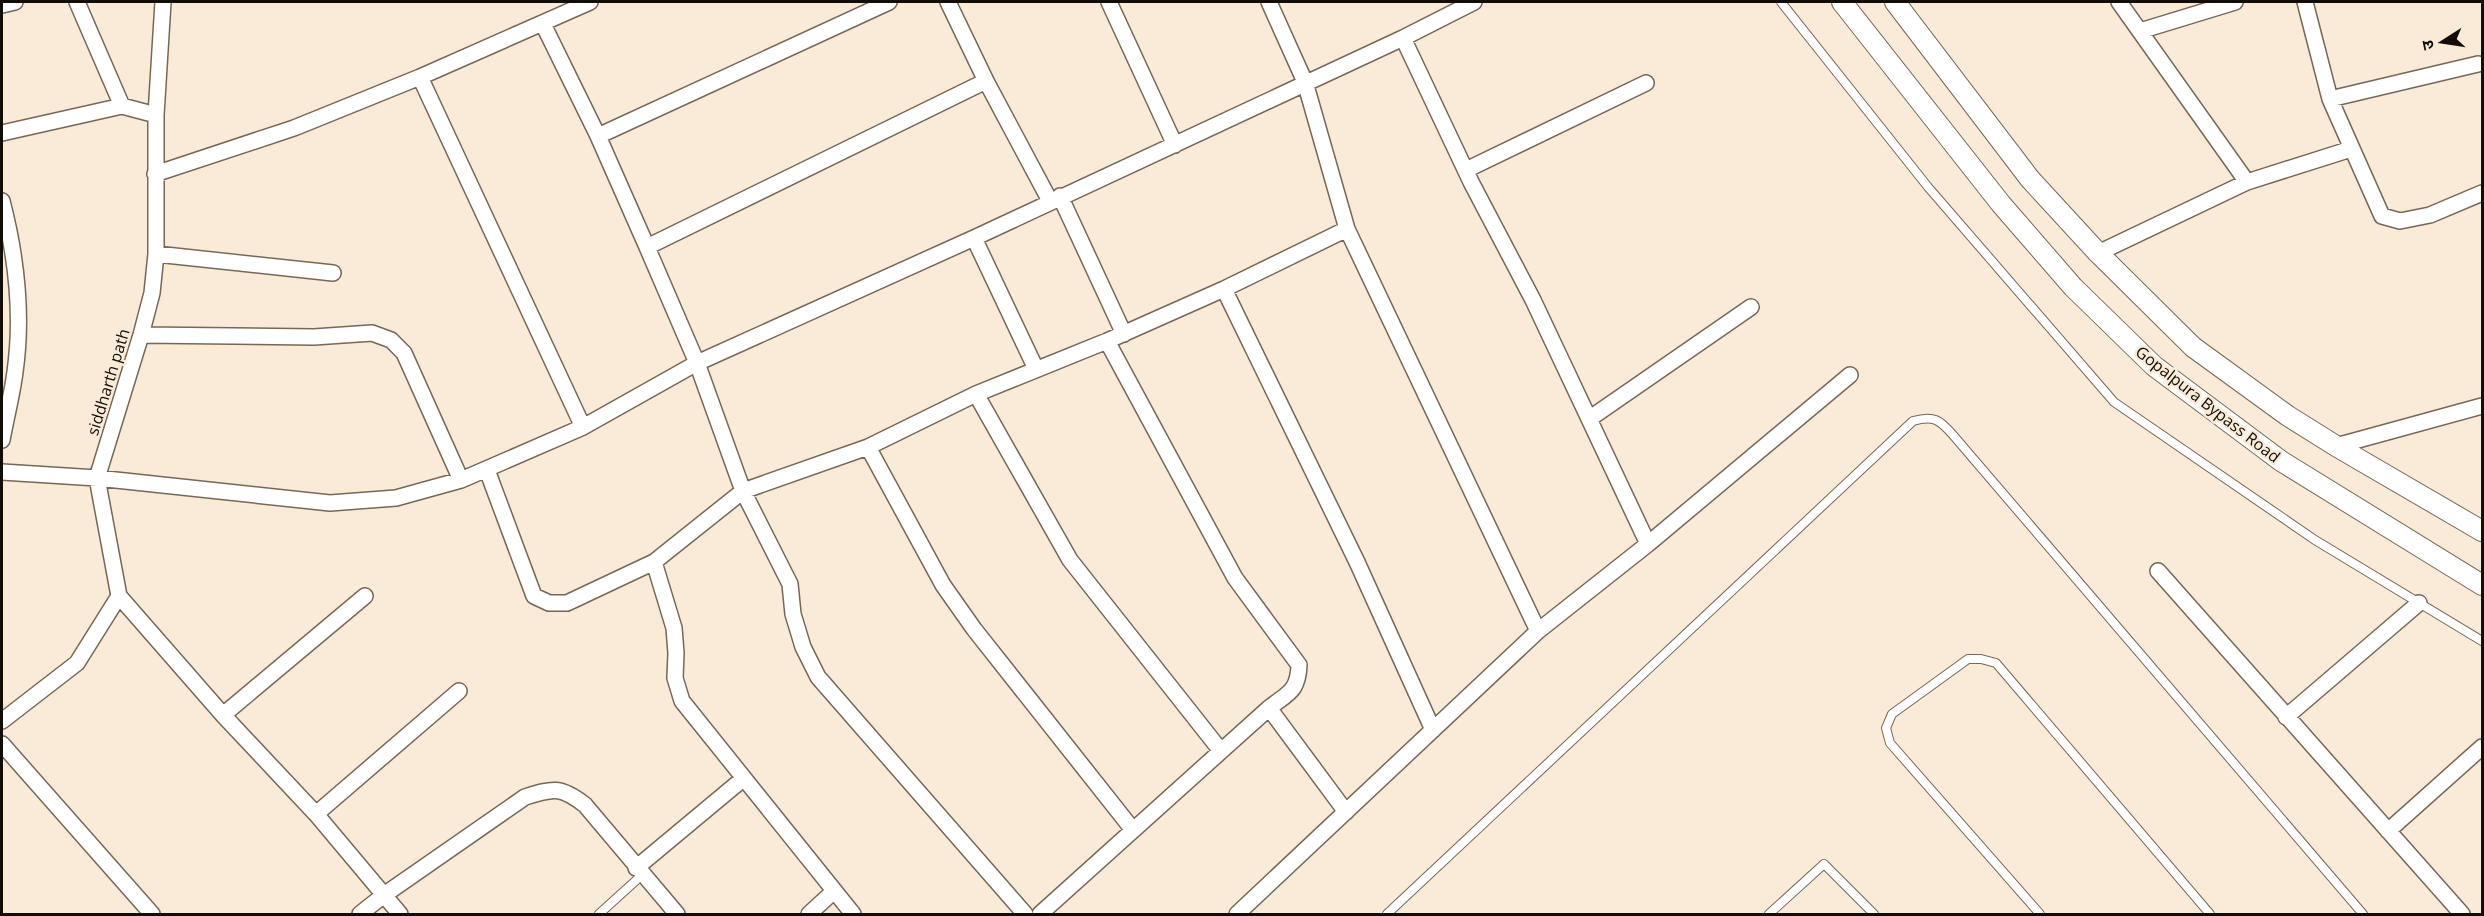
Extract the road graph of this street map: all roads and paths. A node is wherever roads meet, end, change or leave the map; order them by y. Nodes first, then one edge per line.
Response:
1 (15, 2) edge
2 (77, 2) edge
3 (163, 2) edge
4 (590, 2) edge
5 (889, 2) edge
6 (948, 2) edge
7 (1108, 2) edge
8 (1269, 2) edge
9 (1474, 2) edge
10 (1781, 2) edge
11 (1842, 2) edge
12 (1895, 2) edge
13 (2119, 2) edge
14 (2235, 2) edge
15 (2305, 2) edge
16 (2, 4) edge
17 (543, 24) junction
18 (2140, 31) junction
19 (1403, 38) junction
20 (2478, 64) dead end
21 (420, 77) junction
22 (986, 81) junction
23 (1305, 82) junction
24 (1646, 83) dead end
25 (2330, 99) junction
26 (122, 106) junction
27 (156, 114) junction
28 (2, 133) edge
29 (598, 136) junction
30 (1175, 144) junction
31 (2351, 149) junction
32 (1466, 170) junction
33 (155, 174) junction
34 (2247, 182) junction
35 (2482, 193) edge
36 (1055, 199) junction
37 (2, 201) edge
38 (1347, 229) junction
39 (974, 238) junction
40 (647, 247) junction
41 (2098, 253) junction
42 (156, 254) junction
43 (333, 273) dead end
44 (1224, 289) junction
45 (1750, 307) dead end
46 (1124, 334) junction
47 (141, 335) junction
48 (1107, 341) junction
49 (697, 363) junction
50 (1036, 369) junction
51 (1850, 375) dead end
52 (976, 394) junction
53 (2482, 406) edge
54 (1589, 419) junction
55 (583, 427) junction
56 (2, 440) edge
57 (2336, 446) junction
58 (868, 447) junction
59 (487, 470) junction
60 (2, 472) edge
61 (97, 478) junction
62 (461, 480) junction
63 (743, 490) junction
64 (2482, 531) edge
65 (1648, 544) junction
66 (654, 562) junction
67 (2158, 571) dead end
68 (2482, 585) edge
69 (119, 596) junction
70 (365, 596) dead end
71 (2419, 603) junction
72 (1538, 631) junction
73 (2482, 641) edge
74 (459, 690) dead end
75 (1269, 708) junction
76 (223, 715) junction
77 (2286, 717) junction
78 (2, 721) edge
79 (1433, 730) junction
80 (2, 744) edge
81 (2482, 747) edge
82 (1221, 751) junction
83 (744, 778) junction
84 (1346, 812) junction
85 (316, 814) junction
86 (1134, 830) junction
87 (2388, 831) junction
88 (639, 872) junction
89 (834, 891) junction
90 (384, 896) junction
91 (152, 915) edge
92 (360, 915) edge
93 (400, 915) edge
94 (599, 915) edge
95 (676, 915) edge
96 (809, 915) edge
97 (853, 915) edge
98 (1026, 915) edge
99 (1040, 915) edge
100 (1237, 915) edge
101 (1387, 915) edge
102 (1769, 915) edge
103 (1874, 915) edge
104 (2040, 915) edge
105 (2210, 915) edge
106 (2363, 915) edge
107 (2462, 915) edge

1 - 16 street
2 - 26 street
3 - 27 street, siddharth path
4 - 17 street
5 - 29 street
6 - 22 street
7 - 30 street
8 - 23 street
9 - 19 street
10 - 71 lane
11 - 68 street, Gopalpura Bypass Road
12 - 41 street
13 - 18 street
14 - 18 street
15 - 25 street
17 - 21 street
17 - 29 street
18 - 34 street
19 - 23 street
19 - 32 street
20 - 25 street
21 - 33 street
21 - 55 street
22 - 36 street
22 - 40 street
23 - 30 street
23 - 38 street
24 - 32 street
25 - 31 street
26 - 27 street
26 - 28 street
27 - 33 street, siddharth path
29 - 40 street
30 - 36 street
31 - 34 street
31 - 35 street
32 - 54 street
33 - 42 street, siddharth path
34 - 41 street
36 - 39 street
36 - 46 street
37 - 56 street
38 - 44 street
38 - 72 street
39 - 49 street
39 - 50 street
40 - 49 street
41 - 57 street
42 - 43 street
42 - 47 street, siddharth path
44 - 46 street
44 - 79 street
45 - 54 street
46 - 48 street
47 - 61 street, siddharth path
47 - 62 street
48 - 50 street
48 - 75 street
49 - 55 street
49 - 63 street
50 - 52 street
51 - 65 street
52 - 58 street
52 - 82 street
53 - 57 street
54 - 65 street
55 - 59 street
57 - 64 street
58 - 63 street
58 - 86 street
59 - 62 street
59 - 66 street
60 - 61 street
61 - 62 street
61 - 69 street, siddharth path
63 - 66 street
63 - 98 street
65 - 72 street
66 - 83 street
67 - 77 street
69 - 76 street
69 - 78 street
70 - 76 street
71 - 73 lane
71 - 77 street
72 - 79 street
74 - 85 street
75 - 82 street
75 - 84 street
76 - 85 street
77 - 87 street
79 - 84 street
80 - 91 street
81 - 87 street
82 - 86 street
83 - 88 street
83 - 89 street
84 - 100 street
85 - 90 street
86 - 99 street
87 - 107 street
88 - 90 street
88 - 94 lane
88 - 95 street
89 - 96 street
89 - 97 street
90 - 92 street
90 - 93 street
101 - 106 lane
102 - 103 lane
104 - 105 lane

